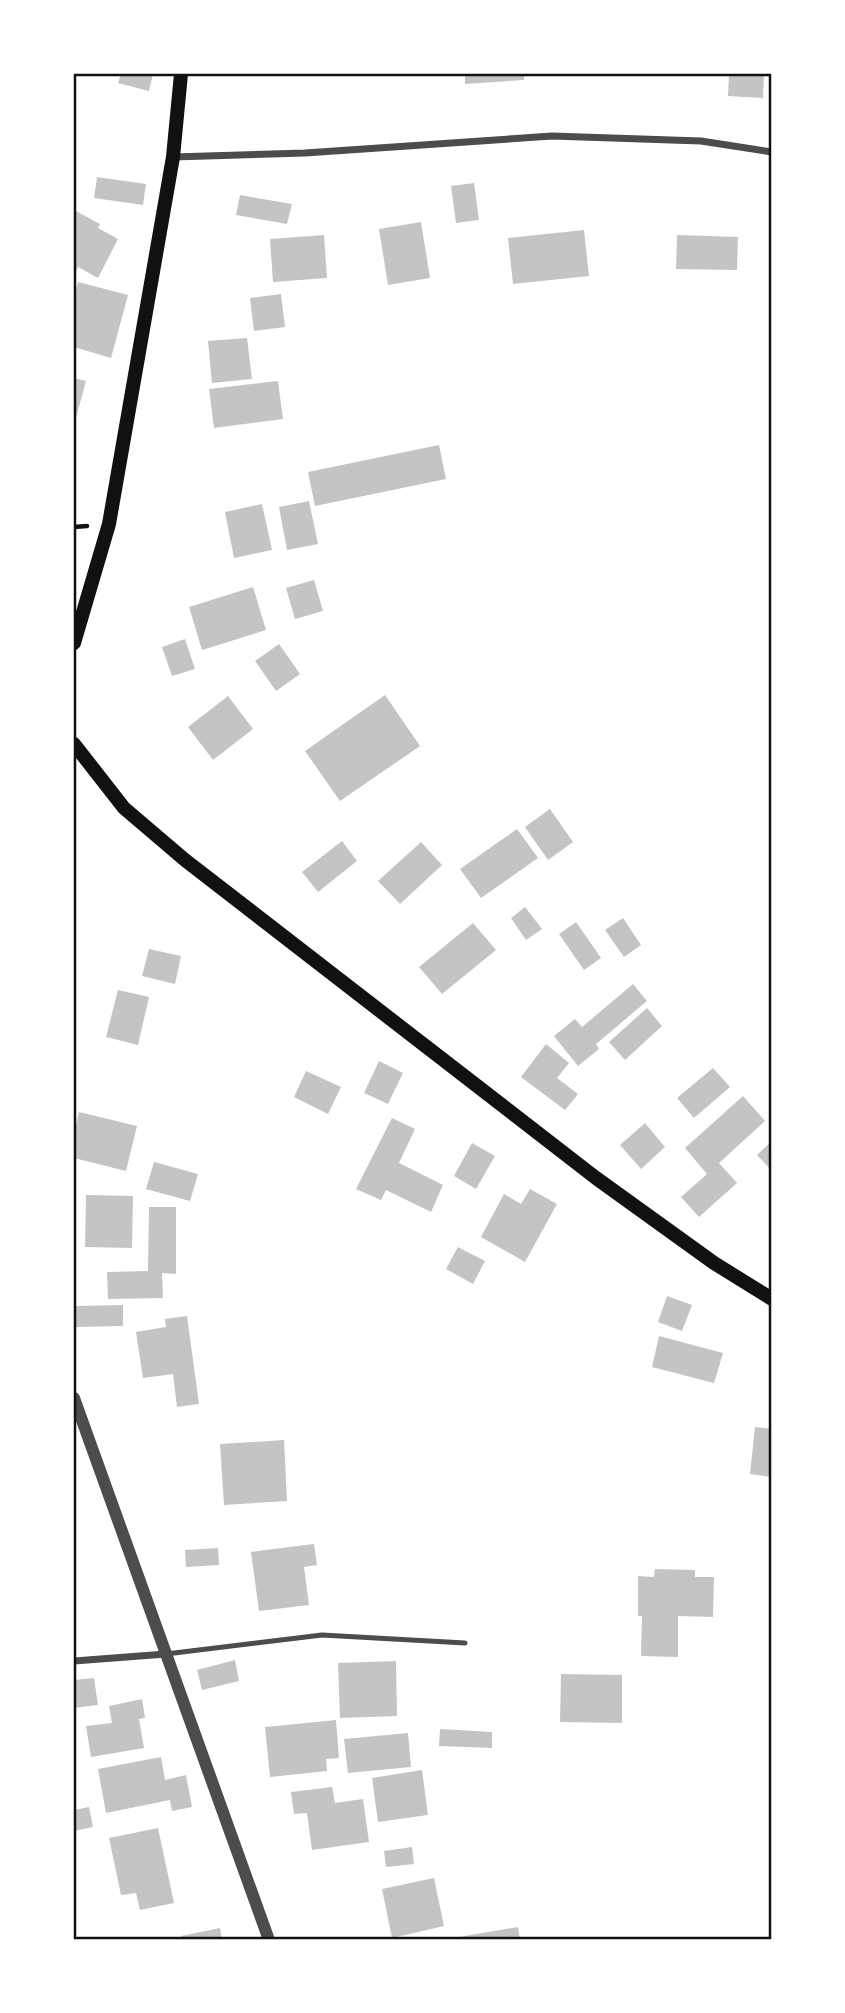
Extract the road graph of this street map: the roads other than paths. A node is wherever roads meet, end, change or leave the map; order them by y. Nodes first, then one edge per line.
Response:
1 (181, 74) edge
2 (772, 152) edge
3 (173, 157) junction
4 (74, 643) edge
5 (74, 744) edge
6 (772, 1299) edge
7 (74, 1398) edge
8 (465, 1643) dead end
9 (166, 1654) junction
10 (74, 1661) edge
11 (269, 1940) edge

1 - 3 main road
2 - 3 street
3 - 4 main road
5 - 6 main road
7 - 9 street
8 - 9 lane
9 - 10 street
9 - 11 street

